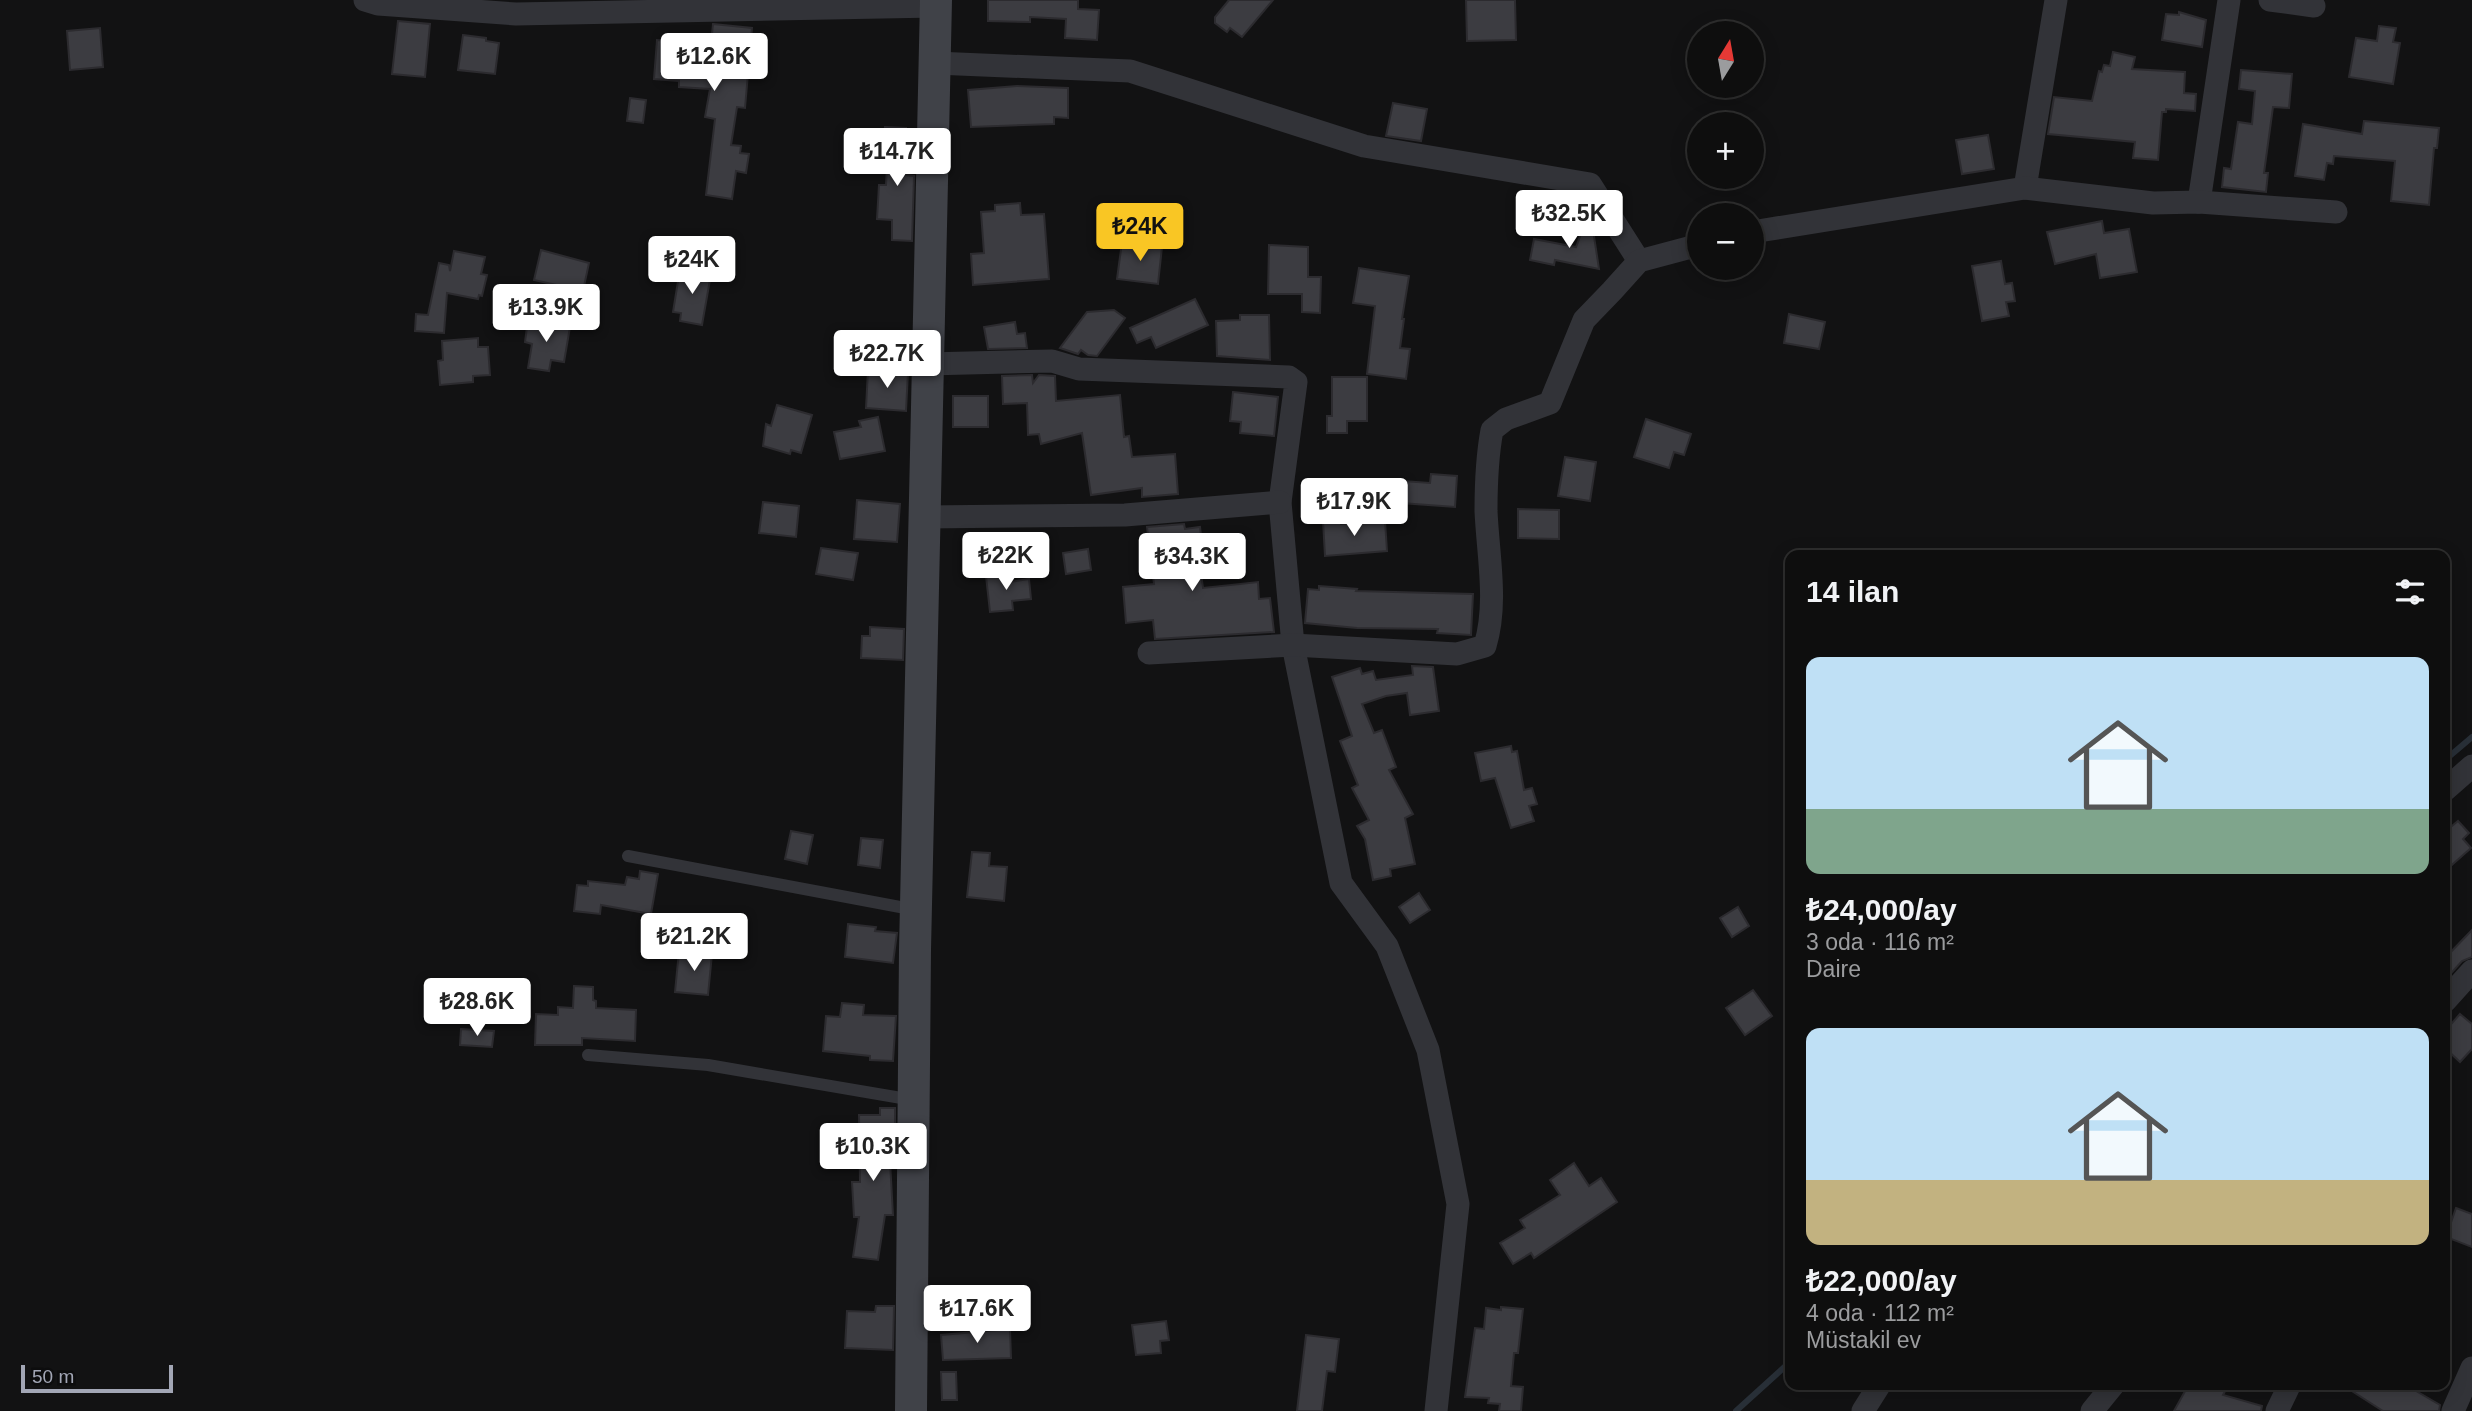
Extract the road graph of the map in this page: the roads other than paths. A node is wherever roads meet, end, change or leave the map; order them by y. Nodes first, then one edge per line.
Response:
1 (365, 0) edge
2 (2056, 0) edge
3 (2229, 0) edge
4 (2270, 0) edge
5 (936, 3) edge
6 (2314, 6) dead end
7 (935, 63) junction
8 (2025, 188) junction
9 (2199, 201) junction
10 (2336, 212) dead end
11 (1764, 230) edge
12 (1687, 248) edge
13 (1640, 261) junction
14 (927, 364) junction
15 (1280, 502) junction
16 (925, 517) junction
17 (1293, 645) junction
18 (1149, 653) dead end
19 (2472, 766) edge
20 (2450, 786) edge
21 (628, 856) dead end
22 (916, 910) junction
23 (2472, 971) edge
24 (2450, 995) edge
25 (588, 1055) dead end
26 (913, 1100) junction
27 (2472, 1368) edge
28 (1876, 1390) edge
29 (2109, 1390) edge
30 (2287, 1390) edge
31 (911, 1411) edge
32 (1436, 1411) edge
33 (1863, 1411) edge
34 (2092, 1411) edge
35 (2277, 1411) edge
36 (2453, 1411) edge

1 - 5 street
2 - 8 street
3 - 9 street
4 - 6 street
5 - 7 street
7 - 13 street
7 - 14 street
8 - 9 street
8 - 11 street
9 - 10 street
12 - 13 street
13 - 17 street
14 - 15 street
14 - 16 street
15 - 16 street
15 - 17 street
16 - 22 street
17 - 18 street
17 - 32 street
19 - 20 street
21 - 22 lane
22 - 26 street
23 - 24 street
25 - 26 lane
26 - 31 street
27 - 36 street
28 - 33 street
29 - 34 street
30 - 35 street

